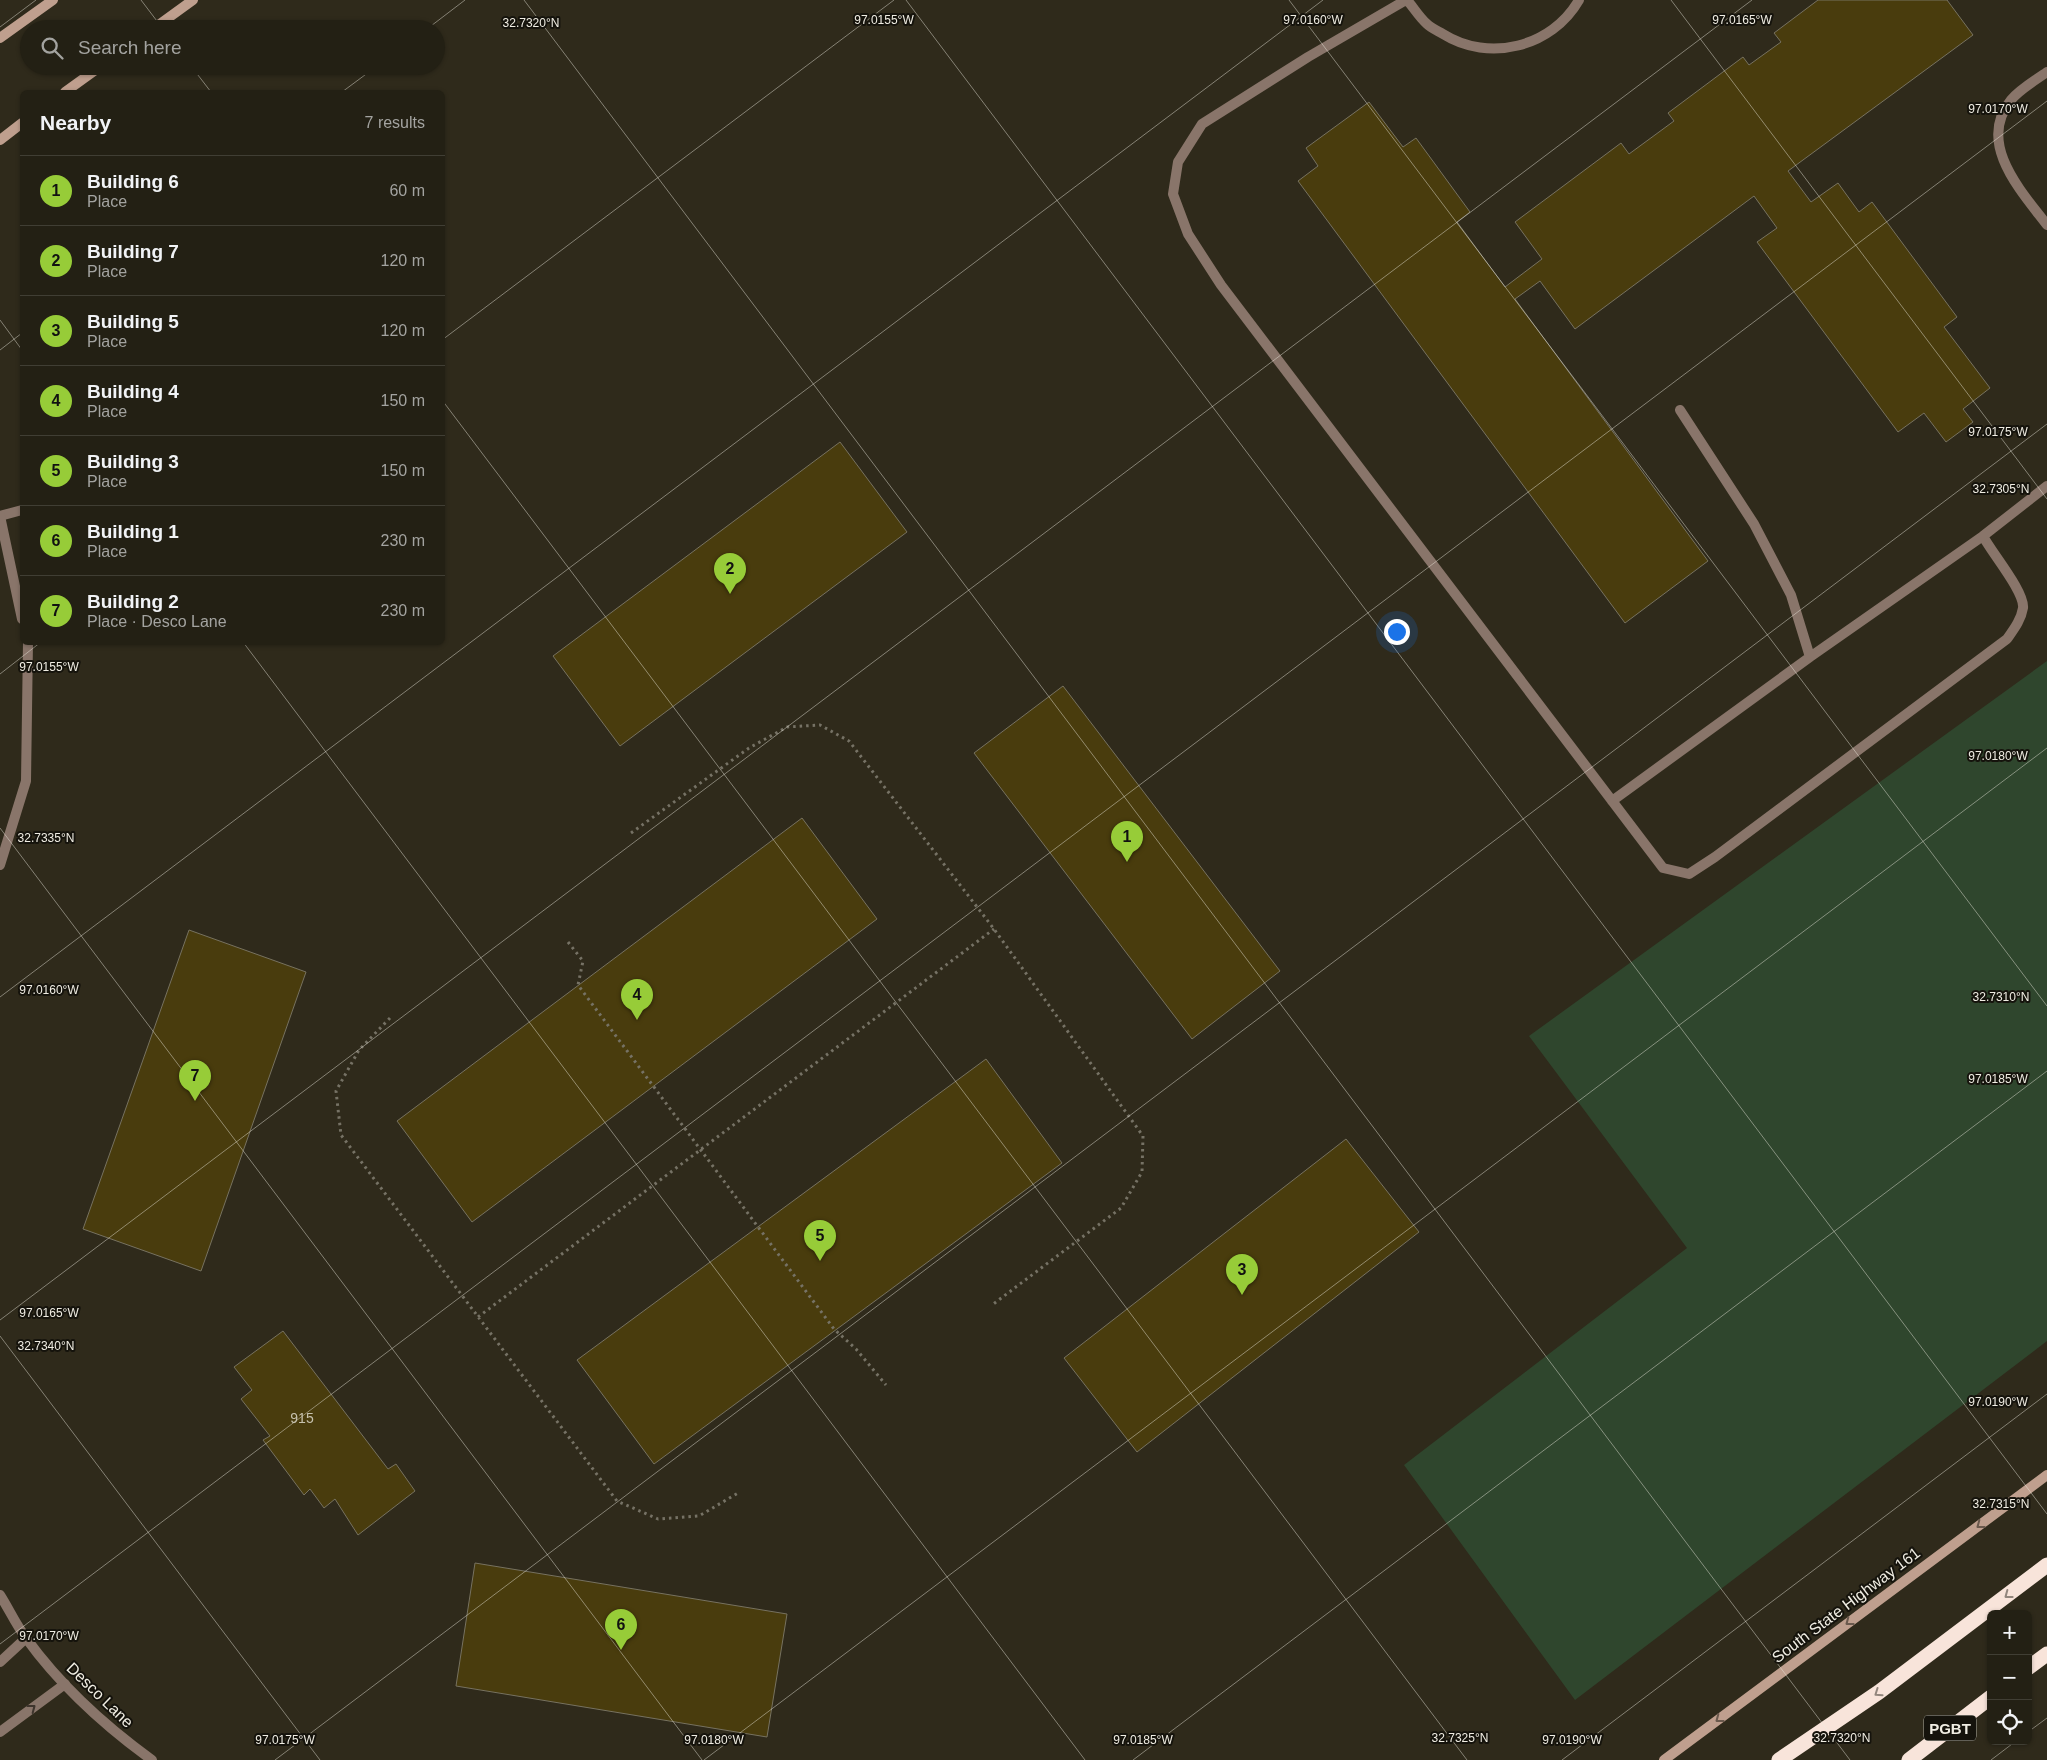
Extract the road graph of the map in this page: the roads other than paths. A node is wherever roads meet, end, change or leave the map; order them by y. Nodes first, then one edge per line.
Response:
1 (53, 0) edge
2 (193, 0) edge
3 (1407, 0) edge
4 (1579, 0) edge
5 (25, 20) edge
6 (165, 20) edge
7 (20, 24) edge
8 (0, 38) edge
9 (2047, 72) edge
10 (89, 75) edge
11 (68, 90) edge
12 (20, 125) edge
13 (0, 140) edge
14 (2047, 224) edge
15 (1680, 410) dead end
16 (2047, 486) edge
17 (20, 511) edge
18 (0, 516) edge
19 (1983, 536) junction
20 (20, 610) edge
21 (28, 645) edge
22 (1810, 657) junction
23 (1612, 801) junction
24 (0, 865) edge
25 (2047, 1475) edge
26 (2047, 1565) edge
27 (0, 1595) edge
28 (26, 1638) junction
29 (2047, 1654) edge
30 (0, 1662) edge
31 (2032, 1665) edge
32 (64, 1684) junction
33 (1987, 1700) edge
34 (0, 1732) edge
35 (152, 1760) edge
36 (1664, 1760) edge
37 (1779, 1760) edge
38 (1909, 1760) edge

1 - 5 main road
2 - 6 main road
3 - 4 street
3 - 23 street
7 - 8 main road
9 - 14 street
10 - 11 main road
12 - 13 main road
15 - 22 street
16 - 19 street
17 - 18 street
18 - 20 street
19 - 22 street
19 - 23 street
21 - 24 street
22 - 23 street
25 -> 36 main road, South State Highway 161
26 -> 37 highway
27 - 28 street, Desco Lane
28 - 30 street
28 - 32 street, Desco Lane
29 - 31 highway
34 -> 32 street
32 - 35 street, Desco Lane
33 - 38 highway, PGBT

